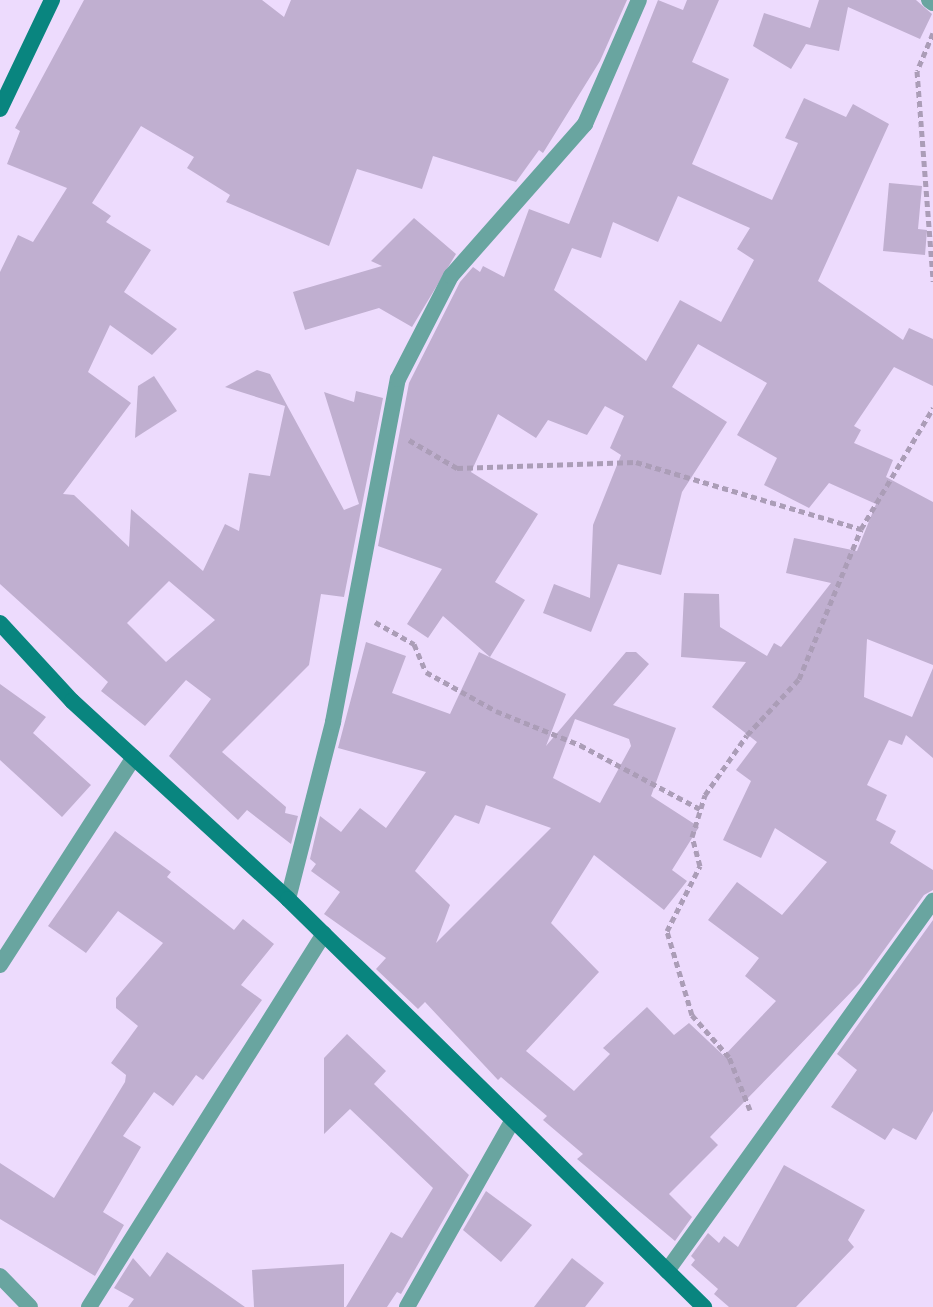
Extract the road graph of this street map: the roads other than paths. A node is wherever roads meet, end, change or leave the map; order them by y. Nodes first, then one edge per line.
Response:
1 (52, 0) edge
2 (639, 0) edge
3 (0, 109) edge
4 (0, 623) edge
5 (134, 757) junction
6 (288, 899) junction
7 (933, 901) edge
8 (324, 934) junction
9 (0, 965) edge
10 (513, 1120) junction
11 (667, 1271) junction
12 (0, 1276) edge
13 (30, 1307) edge
14 (89, 1307) edge
15 (407, 1307) edge
16 (704, 1307) edge

1 - 3 main road
2 - 6 street
4 - 5 main road
5 - 6 main road
5 - 9 street
6 - 8 main road
7 - 11 street
8 - 10 main road
8 - 14 street
10 - 11 main road
10 - 15 street
11 - 16 main road
12 - 13 street

